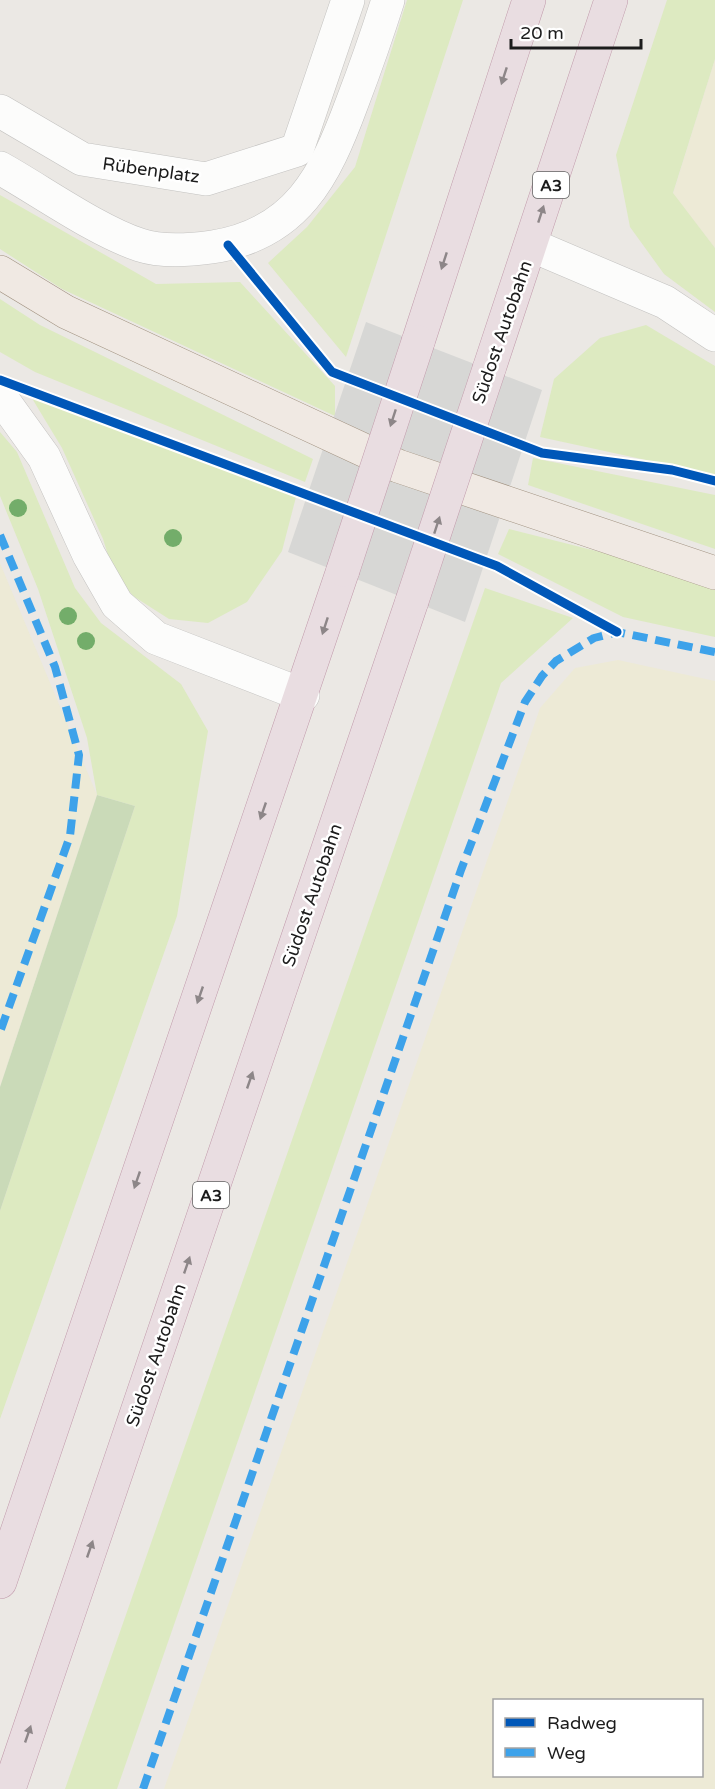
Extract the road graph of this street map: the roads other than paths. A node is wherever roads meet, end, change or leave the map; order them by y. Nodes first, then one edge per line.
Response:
1 (348, 0) edge
2 (388, 0) edge
3 (529, 0) edge
4 (611, 0) edge
5 (0, 111) edge
6 (0, 168) edge
7 (531, 245) junction
8 (0, 272) edge
9 (715, 335) edge
10 (0, 396) edge
11 (715, 573) edge
12 (303, 696) junction
13 (0, 1582) edge
14 (9, 1789) edge

1 - 5 lane, Rübenplatz
2 - 6 lane
3 -> 12 highway, bridge
7 -> 4 highway, Südost Autobahn / A3
7 - 9 lane
14 -> 7 highway, Südost Autobahn / A3, bridge
8 - 11 main road
10 - 12 lane
12 -> 13 highway

